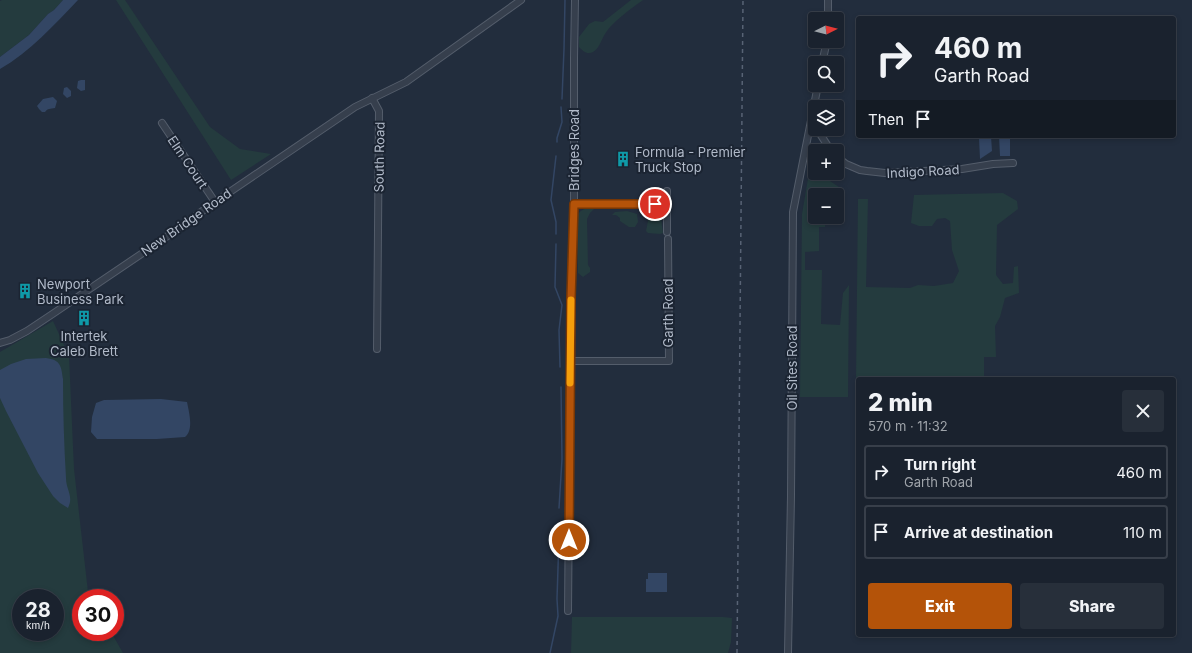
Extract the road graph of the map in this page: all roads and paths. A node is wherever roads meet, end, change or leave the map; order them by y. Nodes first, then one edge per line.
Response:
1 (521, 0) edge
2 (575, 0) edge
3 (828, 0) edge
4 (828, 12) edge
5 (372, 98) junction
6 (162, 123) dead end
7 (808, 134) edge
8 (844, 162) edge
9 (1012, 163) dead end
10 (667, 191) dead end
11 (215, 202) junction
12 (667, 203) junction
13 (574, 204) junction
14 (667, 232) dead end
15 (668, 239) dead end
16 (0, 343) edge
17 (377, 349) dead end
18 (570, 361) junction
19 (568, 611) dead end
20 (788, 653) edge

1 - 5 street
2 - 13 street, Bridges Road
3 - 4 street
5 - 11 street, New Bridge Road
5 - 17 street, South Road
6 - 11 street, Elm Court
7 - 20 street, Oil Sites Road
8 - 9 street, Indigo Road
10 - 12 street
11 - 16 street, New Bridge Road
12 - 13 street
12 - 14 street
13 - 18 street, Bridges Road
15 - 18 street, Garth Road
18 - 19 street, Bridges Road

